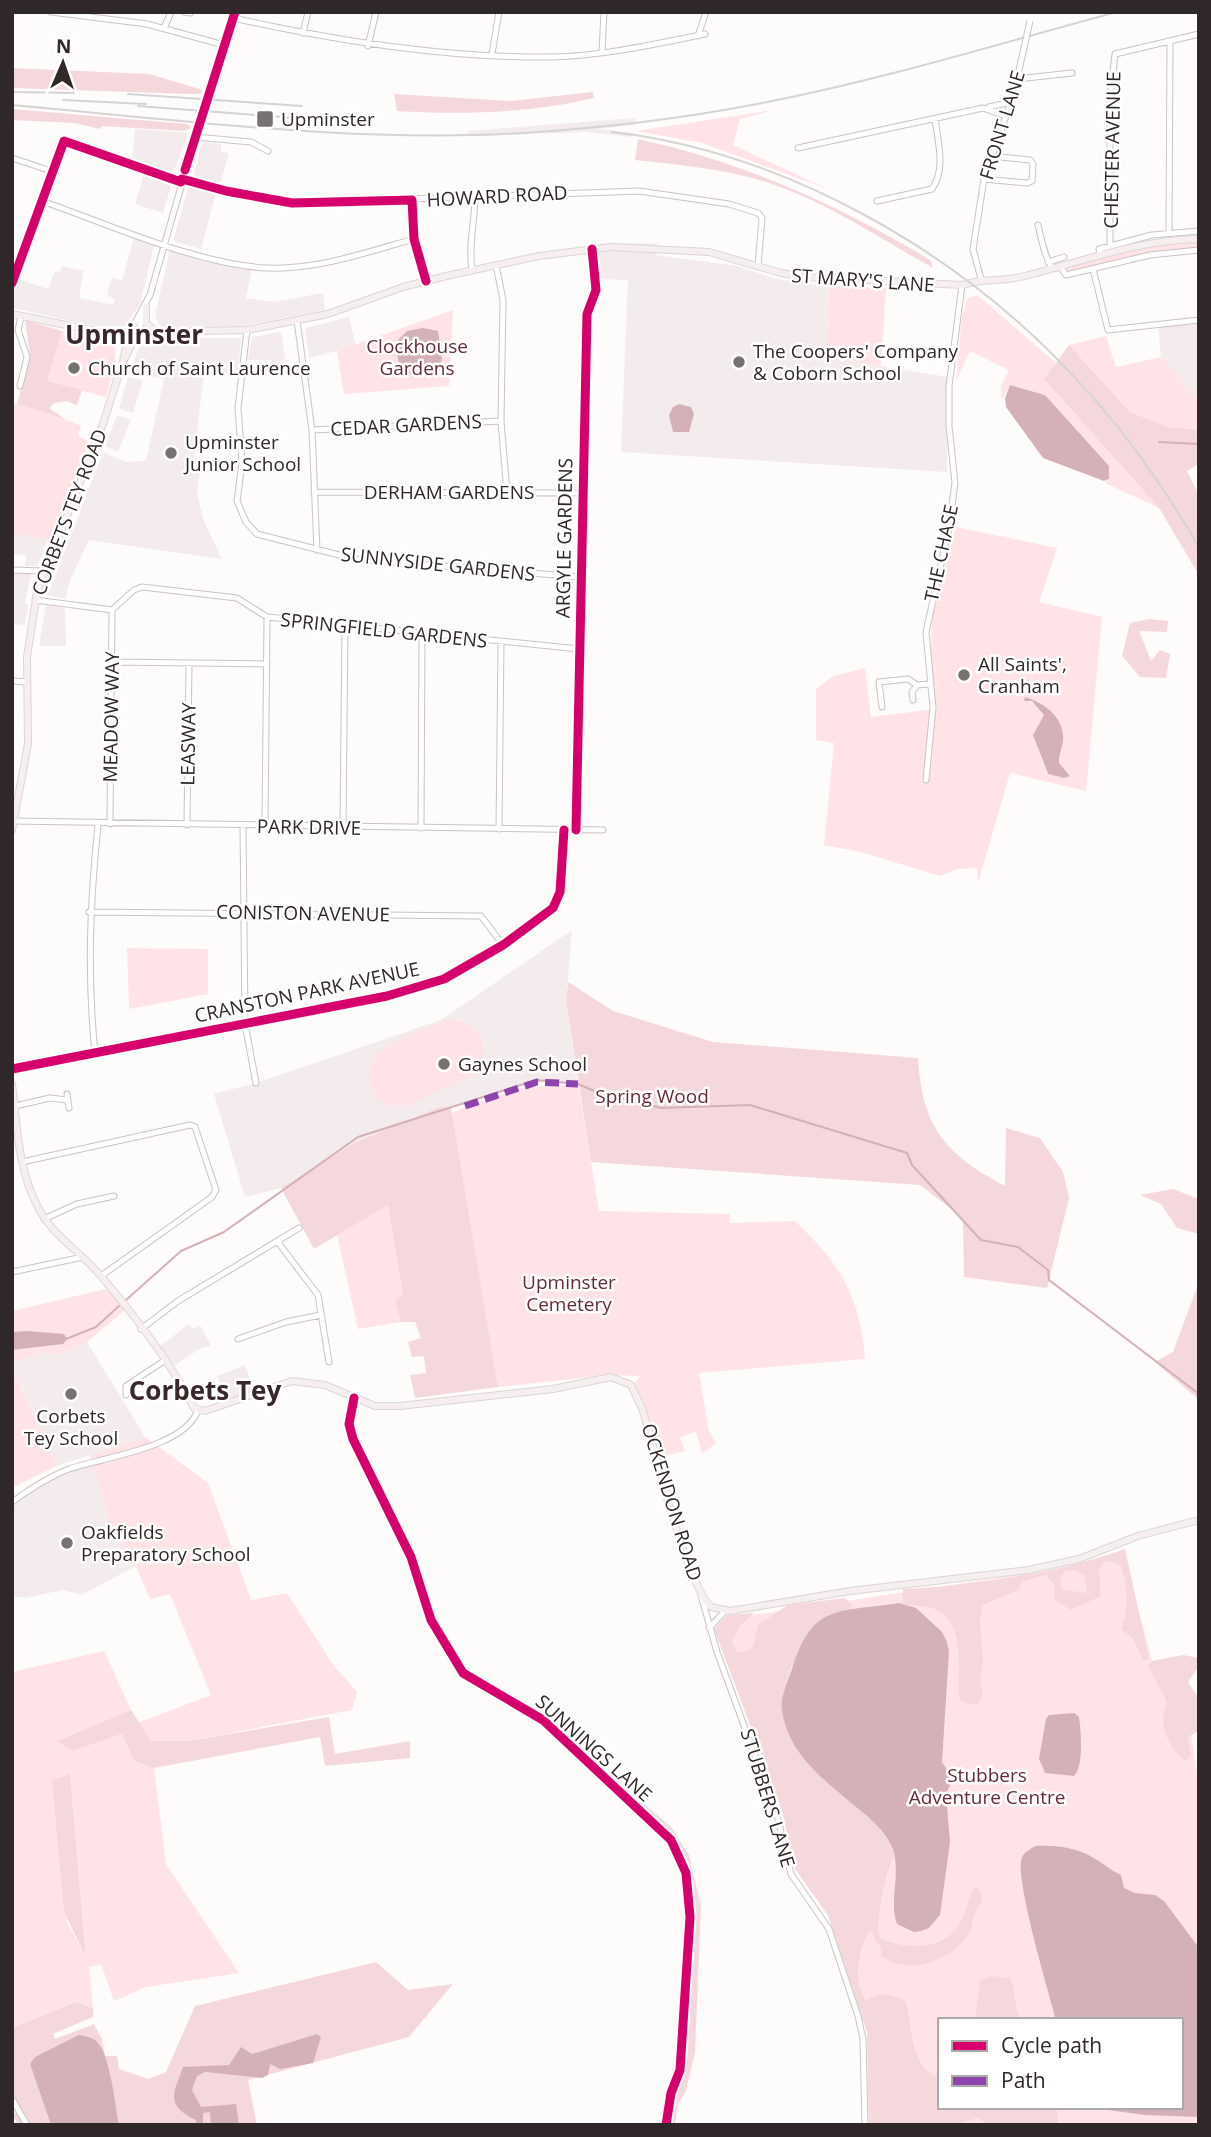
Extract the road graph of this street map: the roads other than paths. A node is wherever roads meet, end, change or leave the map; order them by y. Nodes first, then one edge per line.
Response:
1 (51, 12) edge
2 (171, 12) edge
3 (308, 12) edge
4 (376, 12) edge
5 (499, 12) edge
6 (604, 12) edge
7 (706, 12) edge
8 (1031, 12) edge
9 (95, 15) edge
10 (234, 15) edge
11 (164, 28) junction
12 (303, 33) junction
13 (1199, 34) edge
14 (1170, 41) junction
15 (224, 45) junction
16 (368, 46) junction
17 (602, 51) junction
18 (492, 54) junction
19 (1072, 73) dead end
20 (1017, 79) junction
21 (1011, 102) junction
22 (983, 108) junction
23 (1006, 116) junction
24 (935, 120) junction
25 (195, 137) junction
26 (798, 148) dead end
27 (268, 151) dead end
28 (990, 156) junction
29 (12, 158) edge
30 (45, 169) dead end
31 (984, 179) junction
32 (181, 180) junction
33 (475, 197) junction
34 (411, 200) junction
35 (43, 201) junction
36 (877, 201) dead end
37 (1038, 225) dead end
38 (1199, 231) edge
39 (1170, 233) junction
40 (414, 239) junction
41 (1199, 239) edge
42 (163, 243) junction
43 (1110, 246) junction
44 (592, 248) junction
45 (1199, 250) edge
46 (1100, 254) junction
47 (1064, 257) dead end
48 (496, 265) junction
49 (1050, 265) junction
50 (758, 266) junction
51 (1060, 266) junction
52 (1093, 269) junction
53 (472, 270) junction
54 (981, 279) junction
55 (426, 281) junction
56 (12, 283) edge
57 (962, 285) junction
58 (145, 308) junction
59 (12, 314) edge
60 (20, 317) junction
61 (1199, 320) edge
62 (297, 321) junction
63 (247, 330) junction
64 (105, 333) junction
65 (158, 333) junction
66 (133, 335) junction
67 (116, 338) junction
68 (123, 363) junction
69 (20, 386) dead end
70 (501, 421) junction
71 (312, 430) junction
72 (314, 492) junction
73 (508, 493) junction
74 (583, 493) junction
75 (317, 550) junction
76 (12, 570) edge
77 (45, 571) junction
78 (580, 577) junction
79 (35, 600) junction
80 (112, 610) junction
81 (267, 617) junction
82 (345, 627) junction
83 (422, 634) junction
84 (500, 642) junction
85 (579, 649) junction
86 (112, 662) junction
87 (189, 663) junction
88 (267, 664) junction
89 (12, 681) edge
90 (27, 682) junction
91 (929, 684) junction
92 (917, 685) junction
93 (913, 700) dead end
94 (882, 706) dead end
95 (926, 780) dead end
96 (13, 822) edge
97 (110, 824) junction
98 (98, 825) junction
99 (187, 825) junction
100 (243, 826) junction
101 (265, 826) junction
102 (343, 827) junction
103 (421, 828) junction
104 (499, 829) junction
105 (12, 830) edge
106 (564, 830) junction
107 (576, 830) junction
108 (603, 830) dead end
109 (89, 912) junction
110 (245, 912) junction
111 (503, 945) junction
112 (245, 1024) junction
113 (95, 1053) junction
114 (12, 1069) edge
115 (256, 1083) dead end
116 (12, 1084) edge
117 (15, 1106) junction
118 (69, 1108) dead end
119 (22, 1162) junction
120 (114, 1196) dead end
121 (44, 1219) junction
122 (299, 1228) dead end
123 (277, 1241) junction
124 (83, 1257) junction
125 (12, 1272) edge
126 (101, 1276) junction
127 (321, 1315) junction
128 (141, 1329) junction
129 (238, 1339) dead end
130 (164, 1361) junction
131 (329, 1362) dead end
132 (126, 1395) dead end
133 (354, 1398) junction
134 (198, 1410) junction
135 (12, 1502) edge
136 (1199, 1520) edge
137 (701, 1595) junction
138 (725, 1611) junction
139 (709, 1628) junction
140 (12, 2099) edge
141 (27, 2125) edge
142 (666, 2125) edge
143 (865, 2125) edge

1 - 9 street
2 - 11 street
3 - 12 street
4 - 16 street
5 - 18 street
6 - 17 street
7 - 17 street
8 - 20 street, FRONT LANE, bridge
9 - 11 street
10 - 12 street
10 - 15 street
11 - 15 street
12 - 16 street
13 - 14 street
14 - 39 street
14 - 43 street, CHESTER AVENUE
15 - 25 street, bridge
16 - 18 street
17 - 18 street
19 - 20 street
20 - 21 street, FRONT LANE
21 - 22 street
21 - 23 street, FRONT LANE
22 - 23 street
22 - 24 street
23 - 28 street, FRONT LANE
24 - 26 street
24 - 36 street
25 - 27 street
25 - 32 street
28 - 31 street, FRONT LANE
28 - 31 street
29 - 30 street
31 - 54 street, FRONT LANE
32 - 34 street, HOWARD ROAD
32 - 35 street, HOWARD ROAD
32 - 42 street
33 - 34 street, HOWARD ROAD
33 - 50 street, HOWARD ROAD
33 - 53 street
34 - 40 street
35 - 42 street
35 - 56 street
37 - 49 street
38 - 39 street
39 - 43 street
40 - 42 street
40 - 55 street
41 - 46 main road, ST MARY'S LANE
42 - 58 street
43 - 46 street
44 - 48 main road, ST MARY'S LANE
44 - 50 main road, ST MARY'S LANE
44 - 74 street, ARGYLE GARDENS
45 - 52 street
46 - 51 main road, ST MARY'S LANE
47 - 49 street
48 - 53 main road, ST MARY'S LANE
48 - 70 street
49 - 51 main road, ST MARY'S LANE
49 - 54 main road, ST MARY'S LANE
50 - 57 main road, ST MARY'S LANE
51 - 52 street
52 - 61 street
53 - 55 main road, ST MARY'S LANE
54 - 57 main road, ST MARY'S LANE
55 - 62 main road, ST MARY'S LANE
57 - 91 street, THE CHASE
58 - 65 main road
58 - 66 street
59 - 60 main road, ST MARY'S LANE
60 - 64 main road, ST MARY'S LANE
60 - 69 street
62 - 63 main road, ST MARY'S LANE
62 - 71 street
63 - 65 main road, ST MARY'S LANE
63 - 75 street, SUNNYSIDE GARDENS
64 - 66 main road, ST MARY'S LANE
64 - 67 main road
65 - 66 main road, ST MARY'S LANE
66 - 67 main road, ST MARY'S LANE
66 - 68 main road, CORBETS TEY ROAD
67 - 68 main road
68 - 77 main road, CORBETS TEY ROAD
70 - 71 street, CEDAR GARDENS
70 - 73 street
71 - 72 street
72 - 73 street, DERHAM GARDENS
72 - 75 street
73 - 74 street, DERHAM GARDENS
74 - 78 street, ARGYLE GARDENS
75 - 78 street, SUNNYSIDE GARDENS
76 - 77 street
77 - 79 main road, CORBETS TEY ROAD
78 - 85 street, ARGYLE GARDENS
79 - 80 street
79 - 90 main road, CORBETS TEY ROAD
80 - 81 street, SPRINGFIELD GARDENS
80 - 86 street, MEADOW WAY
81 - 82 street, SPRINGFIELD GARDENS
81 - 88 street
82 - 83 street, SPRINGFIELD GARDENS
82 - 102 street
83 - 84 street, SPRINGFIELD GARDENS
83 - 103 street
84 - 85 street, SPRINGFIELD GARDENS
84 - 104 street
85 - 107 street, ARGYLE GARDENS
86 - 87 street
86 - 97 street, MEADOW WAY
87 - 88 street
87 - 99 street, LEASWAY
88 - 101 street
89 - 90 street
90 - 96 main road, CORBETS TEY ROAD
91 - 92 street
91 - 95 street, THE CHASE
92 - 93 street
92 - 94 street
96 - 98 street, PARK DRIVE
96 - 105 main road, CORBETS TEY ROAD
97 - 98 street, PARK DRIVE
97 - 99 street, PARK DRIVE
98 - 109 street
99 - 100 street, PARK DRIVE
100 - 101 street, PARK DRIVE
100 - 110 street
101 - 102 street, PARK DRIVE
102 - 103 street, PARK DRIVE
103 - 104 street, PARK DRIVE
104 - 106 street, PARK DRIVE
106 - 107 street, PARK DRIVE
106 - 111 street, CRANSTON PARK AVENUE
107 - 108 street, PARK DRIVE
109 - 110 street, CONISTON AVENUE
109 - 113 street
110 - 111 street, CONISTON AVENUE
110 - 112 street
111 - 112 street, CRANSTON PARK AVENUE
112 - 113 street, CRANSTON PARK AVENUE
112 - 115 street
113 - 114 street, CRANSTON PARK AVENUE
116 - 117 main road
117 - 118 street
117 - 119 main road
119 - 121 main road
119 - 126 street
120 - 121 street
121 - 124 main road
122 - 123 street
123 - 127 street
123 - 128 street
124 - 125 street
124 - 126 main road
126 - 128 main road
127 - 129 street
127 - 131 street
128 - 130 main road
130 - 132 street
130 - 134 main road
133 - 134 main road, OCKENDON ROAD
133 - 137 main road, OCKENDON ROAD
133 - 142 street, SUNNINGS LANE
134 - 135 street
136 - 138 main road
137 - 138 main road, OCKENDON ROAD
137 - 139 street, STUBBERS LANE
138 - 139 street
139 - 143 street, STUBBERS LANE
140 - 141 street

